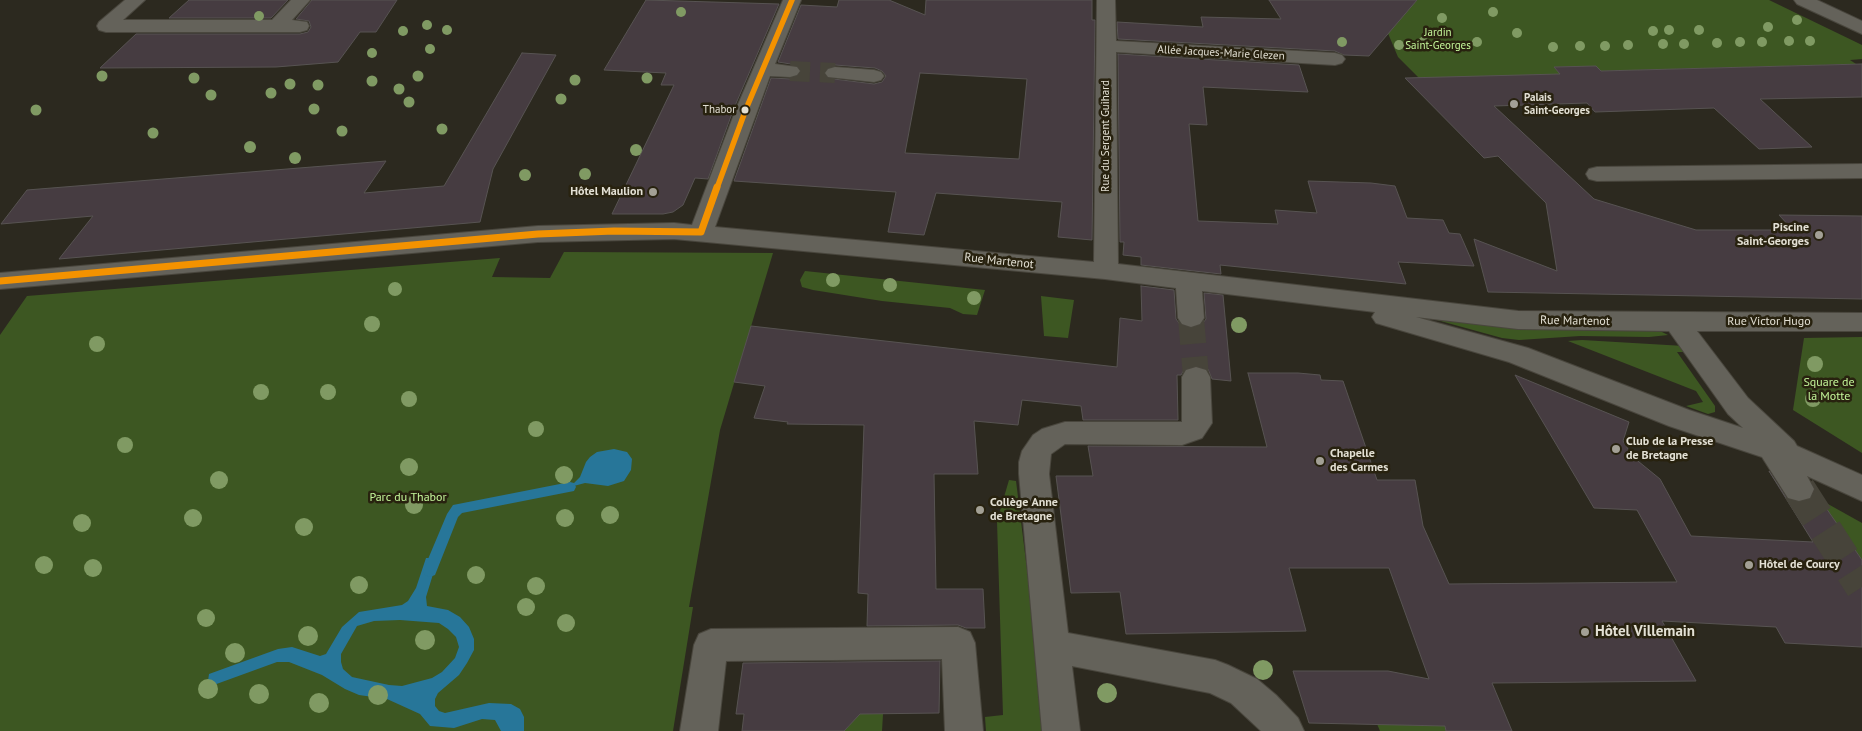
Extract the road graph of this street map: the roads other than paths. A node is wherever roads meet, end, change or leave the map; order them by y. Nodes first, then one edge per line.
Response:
1 (136, 0) edge
2 (301, 0) edge
3 (792, 0) edge
4 (1106, 0) edge
5 (1844, 2) dead end
6 (1809, 3) edge
7 (278, 26) junction
8 (300, 26) dead end
9 (1862, 28) edge
10 (1106, 46) junction
11 (1335, 59) dead end
12 (763, 70) junction
13 (790, 71) tunnel mouth
14 (835, 73) tunnel mouth
15 (874, 76) dead end
16 (1862, 171) edge
17 (1597, 174) dead end
18 (701, 232) junction
19 (1105, 272) junction
20 (0, 281) edge
21 (1188, 281) junction
22 (1296, 292) junction
23 (1191, 318) tunnel mouth
24 (1676, 322) junction
25 (1862, 322) edge
26 (1196, 377) tunnel mouth
27 (1783, 453) junction
28 (1800, 489) tunnel mouth
29 (1862, 490) edge
30 (1052, 646) junction
31 (698, 731) edge
32 (964, 731) edge
33 (1061, 731) edge
34 (1285, 731) edge

1 - 7 street
2 - 7 street
3 - 12 street
4 - 10 street, Rue du Sergent Guihard
5 - 6 street
6 - 9 street
7 - 8 street
10 - 11 street, Allée Jacques-Marie Glezen
10 - 19 street, Rue du Sergent Guihard
12 - 13 street
12 - 18 street
14 - 15 street
16 - 17 street
18 - 19 street, Rue Martenot
18 - 20 street, Rue Martenot
19 - 21 street, Rue Martenot
21 - 22 street, Rue Martenot
21 - 23 street
22 - 24 street, Rue Martenot
22 - 27 street, Rue Martenot
24 - 25 street, Rue Victor Hugo
24 - 27 street, Rue Martenot
26 - 30 street
27 - 28 street
27 - 29 street, Rue Martenot
30 - 33 street
30 - 34 street
31 - 32 street

